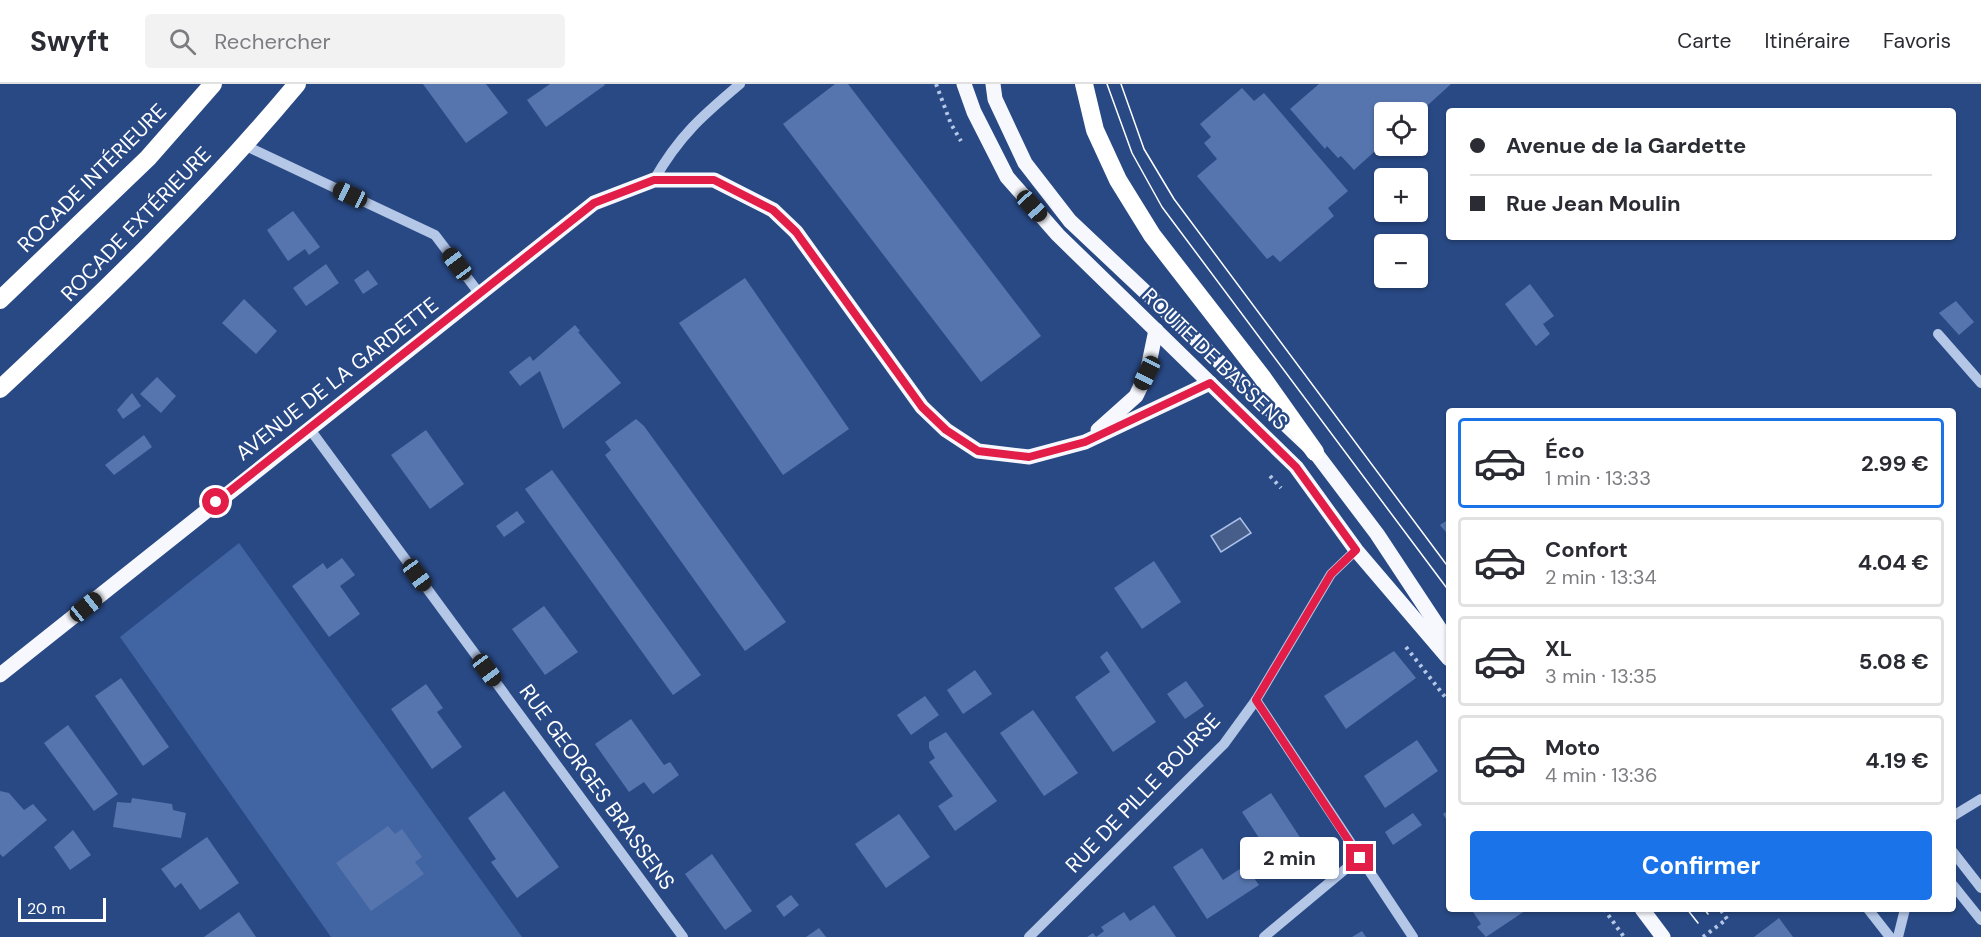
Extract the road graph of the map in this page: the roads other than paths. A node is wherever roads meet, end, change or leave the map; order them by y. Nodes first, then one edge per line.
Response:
1 (213, 84) edge
2 (297, 84) edge
3 (740, 84) edge
4 (964, 84) edge
5 (993, 84) edge
6 (1084, 84) edge
7 (244, 145) junction
8 (654, 180) junction
9 (479, 293) junction
10 (0, 300) edge
11 (1156, 330) junction
12 (1938, 334) dead end
13 (1210, 383) junction
14 (1981, 383) edge
15 (0, 389) edge
16 (309, 428) junction
17 (1085, 442) junction
18 (1315, 452) junction
19 (1356, 550) junction
20 (1446, 638) edge
21 (1446, 655) edge
22 (0, 675) edge
23 (1256, 700) junction
24 (1981, 799) edge
25 (1956, 814) edge
26 (1956, 856) edge
27 (1360, 858) junction
28 (1981, 888) edge
29 (1956, 889) edge
30 (1644, 912) edge
31 (1870, 912) edge
32 (1904, 912) edge
33 (1981, 920) edge
34 (683, 937) edge
35 (1029, 937) edge
36 (1264, 937) edge
37 (1413, 937) edge
38 (1663, 937) edge
39 (1890, 937) edge
40 (1898, 937) edge

1 - 10 highway, ROCADE INTÉRIEURE
2 - 7 highway, ROCADE EXTÉRIEURE
3 - 8 street
4 - 11 main road, ROUTE DE BASSENS
5 - 18 main road
6 - 18 highway
7 - 9 street
7 - 15 highway, ROCADE EXTÉRIEURE
8 - 9 main road, AVENUE DE LA GARDETTE
8 - 17 main road, AVENUE DE LA GARDETTE
9 - 16 main road, AVENUE DE LA GARDETTE
11 - 13 main road, ROUTE DE BASSENS
11 - 17 main road, AVENUE DE LA GARDETTE
12 - 14 street
13 - 17 main road, AVENUE DE LA GARDETTE
13 - 19 main road, ROUTE DE BASSENS
16 - 22 main road, AVENUE DE LA GARDETTE
16 - 34 street, RUE GEORGES BRASSENS
18 - 20 main road
19 - 21 main road, ROUTE DE BASSENS
19 - 23 street, RUE DE PILLE BOURSE
23 - 27 street
23 - 35 street, RUE DE PILLE BOURSE
24 - 25 street
26 - 28 street
27 - 36 street
27 - 37 street
29 - 33 street
30 - 38 main road
31 - 39 street
32 - 40 street

